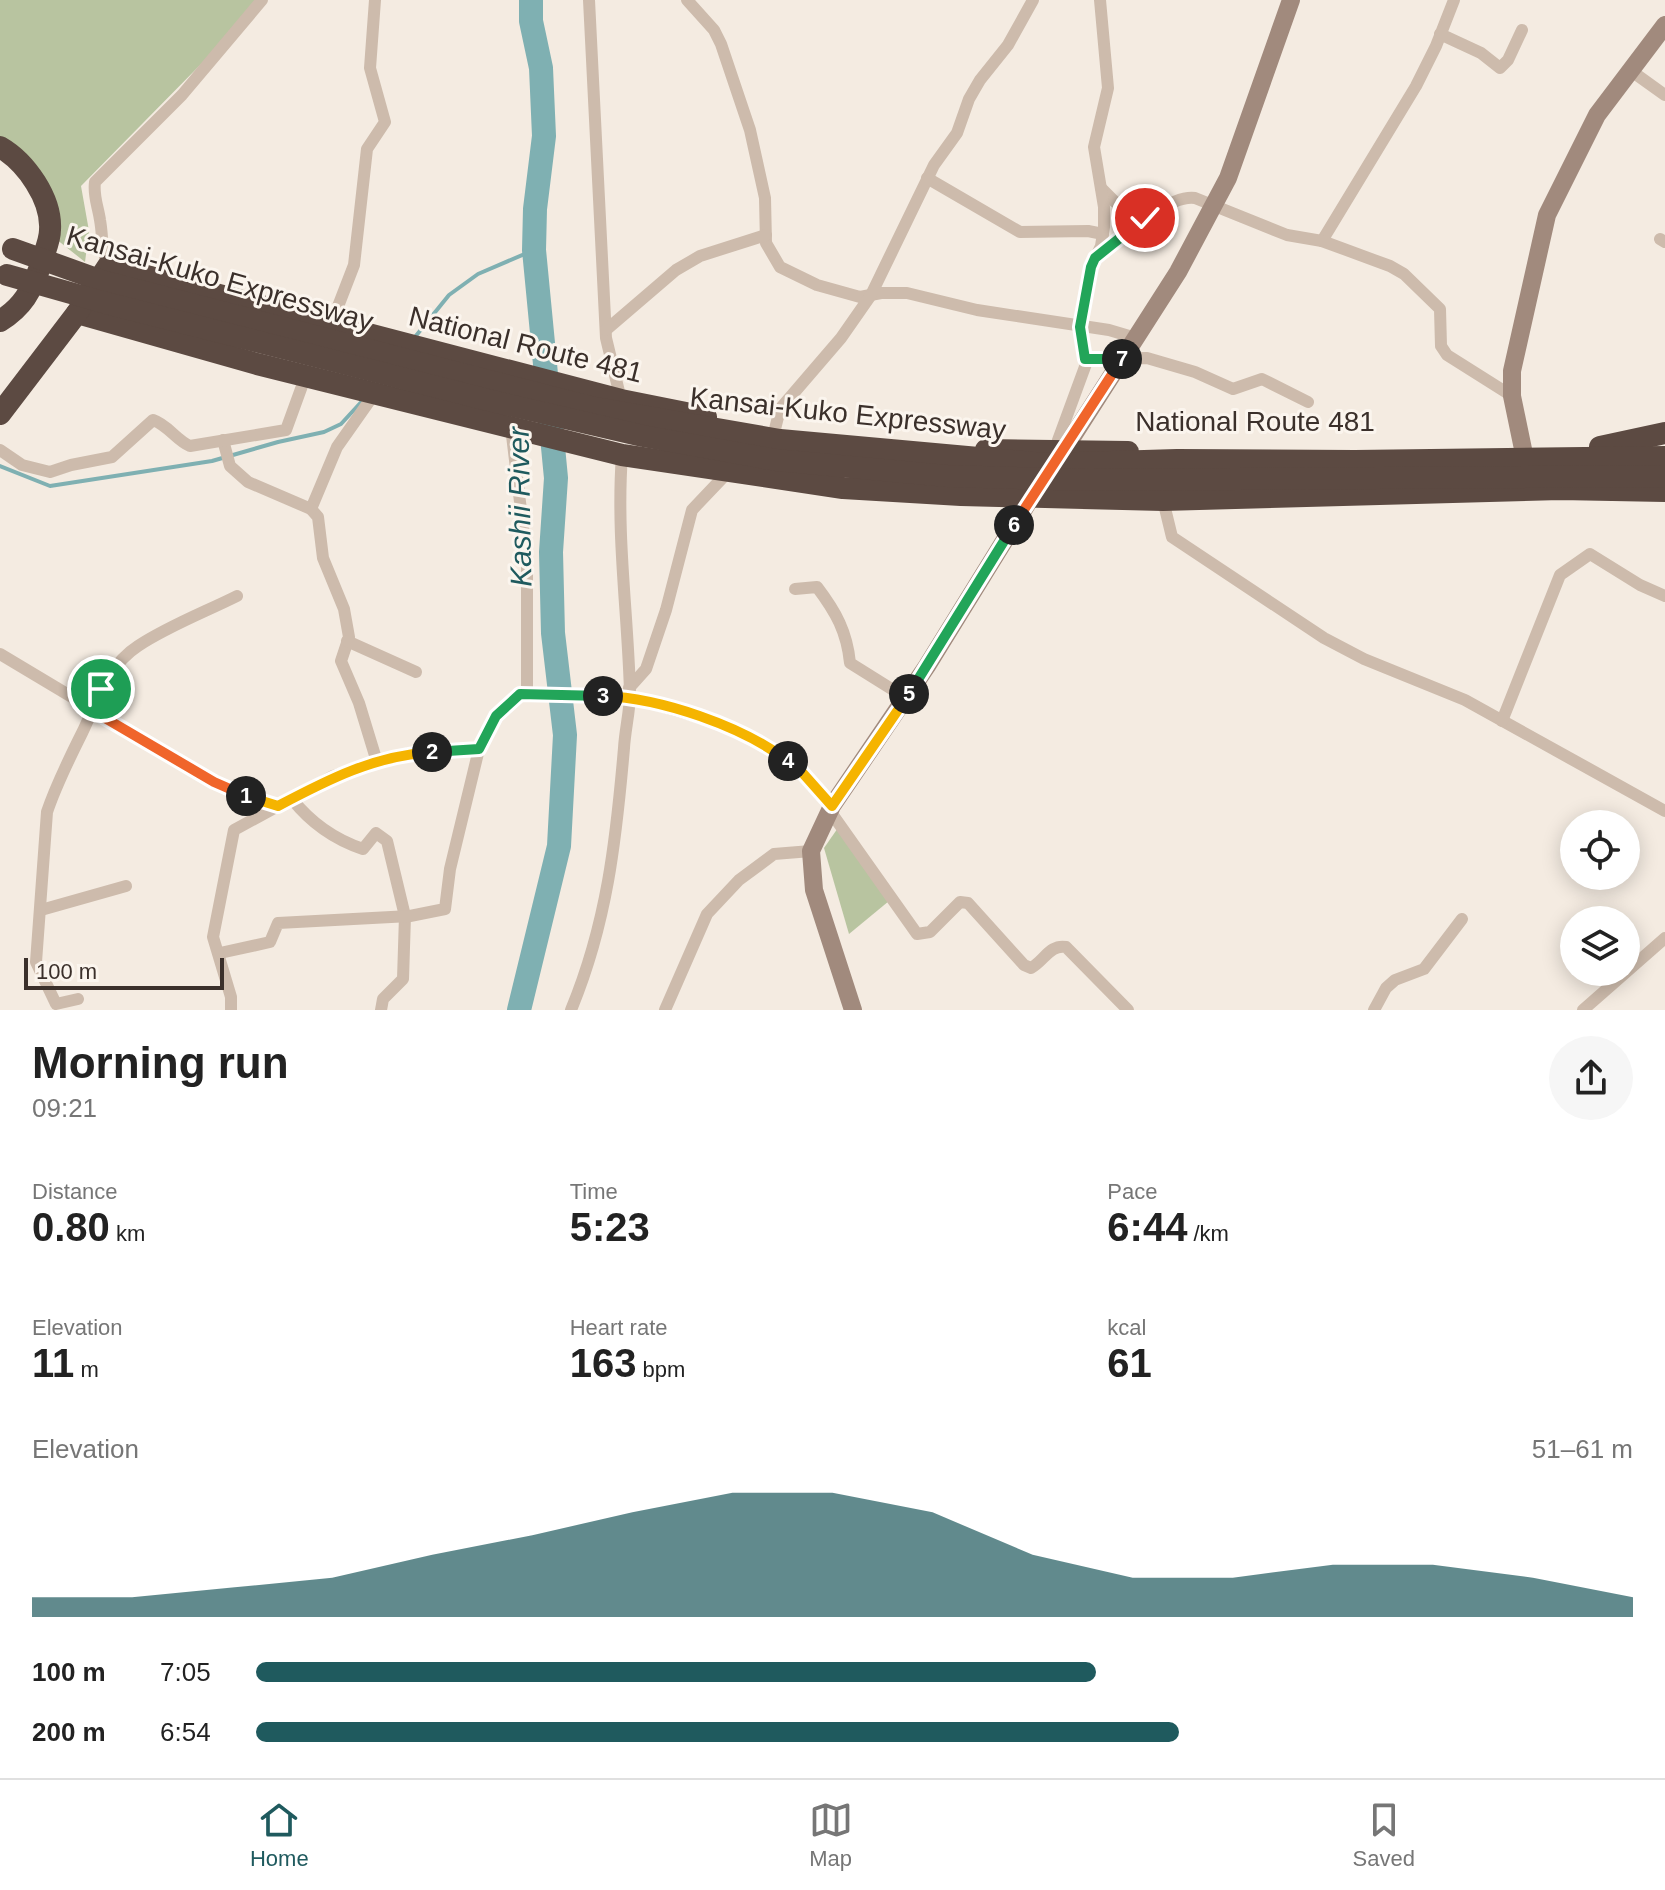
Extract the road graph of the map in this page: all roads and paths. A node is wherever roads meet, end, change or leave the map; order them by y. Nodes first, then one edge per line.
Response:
1 (262, 0) edge
2 (375, 0) edge
3 (589, 0) edge
4 (687, 0) edge
5 (1033, 0) edge
6 (1100, 0) edge
7 (1291, 0) edge
8 (1454, 0) edge
9 (1665, 25) edge
10 (1522, 30) dead end
11 (1440, 34) junction
12 (1630, 70) junction
13 (1665, 95) edge
14 (0, 147) edge
15 (927, 178) junction
16 (1101, 188) junction
17 (1215, 206) junction
18 (1145, 218) junction
19 (1103, 234) junction
20 (766, 235) junction
21 (1322, 241) junction
22 (7, 246) edge
23 (1095, 258) junction
24 (108, 266) junction
25 (3, 274) edge
26 (871, 295) junction
27 (337, 309) dead end
28 (77, 313) junction
29 (0, 321) edge
30 (1080, 327) junction
31 (606, 330) junction
32 (1136, 338) junction
33 (1085, 359) junction
34 (1122, 359) junction
35 (302, 386) dead end
36 (375, 393) junction
37 (1512, 396) junction
38 (621, 400) junction
39 (1308, 402) dead end
40 (0, 414) edge
41 (511, 427) junction
42 (775, 429) junction
43 (1665, 433) edge
44 (223, 440) junction
45 (1665, 446) edge
46 (1600, 447) junction
47 (1523, 449) junction
48 (0, 450) edge
49 (1059, 451) junction
50 (622, 455) junction
51 (1665, 457) edge
52 (729, 471) junction
53 (1661, 489) edge
54 (1032, 496) junction
55 (1163, 500) junction
56 (311, 509) junction
57 (795, 589) dead end
58 (237, 596) dead end
59 (1665, 596) edge
60 (347, 641) junction
61 (0, 654) edge
62 (416, 672) dead end
63 (630, 693) junction
64 (527, 694) junction
65 (906, 698) junction
66 (93, 711) junction
67 (1502, 721) junction
68 (479, 749) junction
69 (377, 762) junction
70 (292, 799) junction
71 (278, 806) junction
72 (831, 808) junction
73 (1665, 811) edge
74 (811, 851) junction
75 (126, 886) dead end
76 (41, 910) junction
77 (405, 916) junction
78 (1462, 919) dead end
79 (1665, 938) edge
80 (220, 953) junction
81 (78, 999) dead end
82 (231, 1010) edge
83 (381, 1010) edge
84 (571, 1010) edge
85 (665, 1010) edge
86 (853, 1010) edge
87 (1128, 1010) edge
88 (1374, 1010) edge
89 (1583, 1010) edge

1 - 24 street
2 - 27 street
3 - 31 street
4 - 20 street
5 - 15 street
6 - 16 street
7 - 17 main road
8 - 11 street
9 - 12 main road
10 - 11 street
11 - 21 street
12 - 13 street
12 - 37 main road
14 - 29 highway
15 - 19 street
15 - 26 street
16 - 18 street
16 - 19 street
17 - 18 street
17 - 21 street
17 - 32 main road
18 - 23 street
19 - 23 street
20 - 26 street
20 - 31 street
21 - 37 street
22 - 51 highway, Kansai-Kuko Expressway, bridge
23 - 30 street
24 - 28 highway
24 - 38 highway, National Route 481
25 - 53 highway, Kansai-Kuko Expressway, bridge
26 - 30 street
26 - 42 street
28 - 36 highway
28 - 40 highway
30 - 32 street
30 - 33 street
31 - 38 street
32 - 34 main road
33 - 34 street
33 - 49 street
34 - 39 street
34 - 49 main road
35 - 44 street
36 - 41 highway
36 - 56 street
37 - 47 main road
38 - 42 highway, National Route 481
41 - 50 highway
41 - 64 street
42 - 49 highway, National Route 481
43 - 46 highway
44 - 48 street
44 - 56 street
45 - 46 highway, National Route 481
46 - 47 highway, National Route 481
47 - 49 highway, National Route 481
49 - 54 main road
50 - 52 highway
50 - 63 street
52 - 54 highway
52 - 63 street
53 - 55 highway
54 - 55 highway
54 - 65 main road
55 - 67 street
56 - 60 street
57 - 65 street
58 - 66 street
59 - 67 street
60 - 62 street
60 - 69 street
61 - 66 street
63 - 64 street
63 - 72 street
63 - 84 street
64 - 68 street
65 - 72 main road
66 - 71 street
66 - 76 street
67 - 73 street
68 - 69 street
68 - 77 street
69 - 70 street
70 - 71 street
70 - 77 street
71 - 80 street
72 - 74 main road
72 - 87 street
74 - 85 street
74 - 86 main road
75 - 76 street
76 - 81 street
77 - 80 street
77 - 83 street
78 - 88 street
79 - 89 street
80 - 82 street

